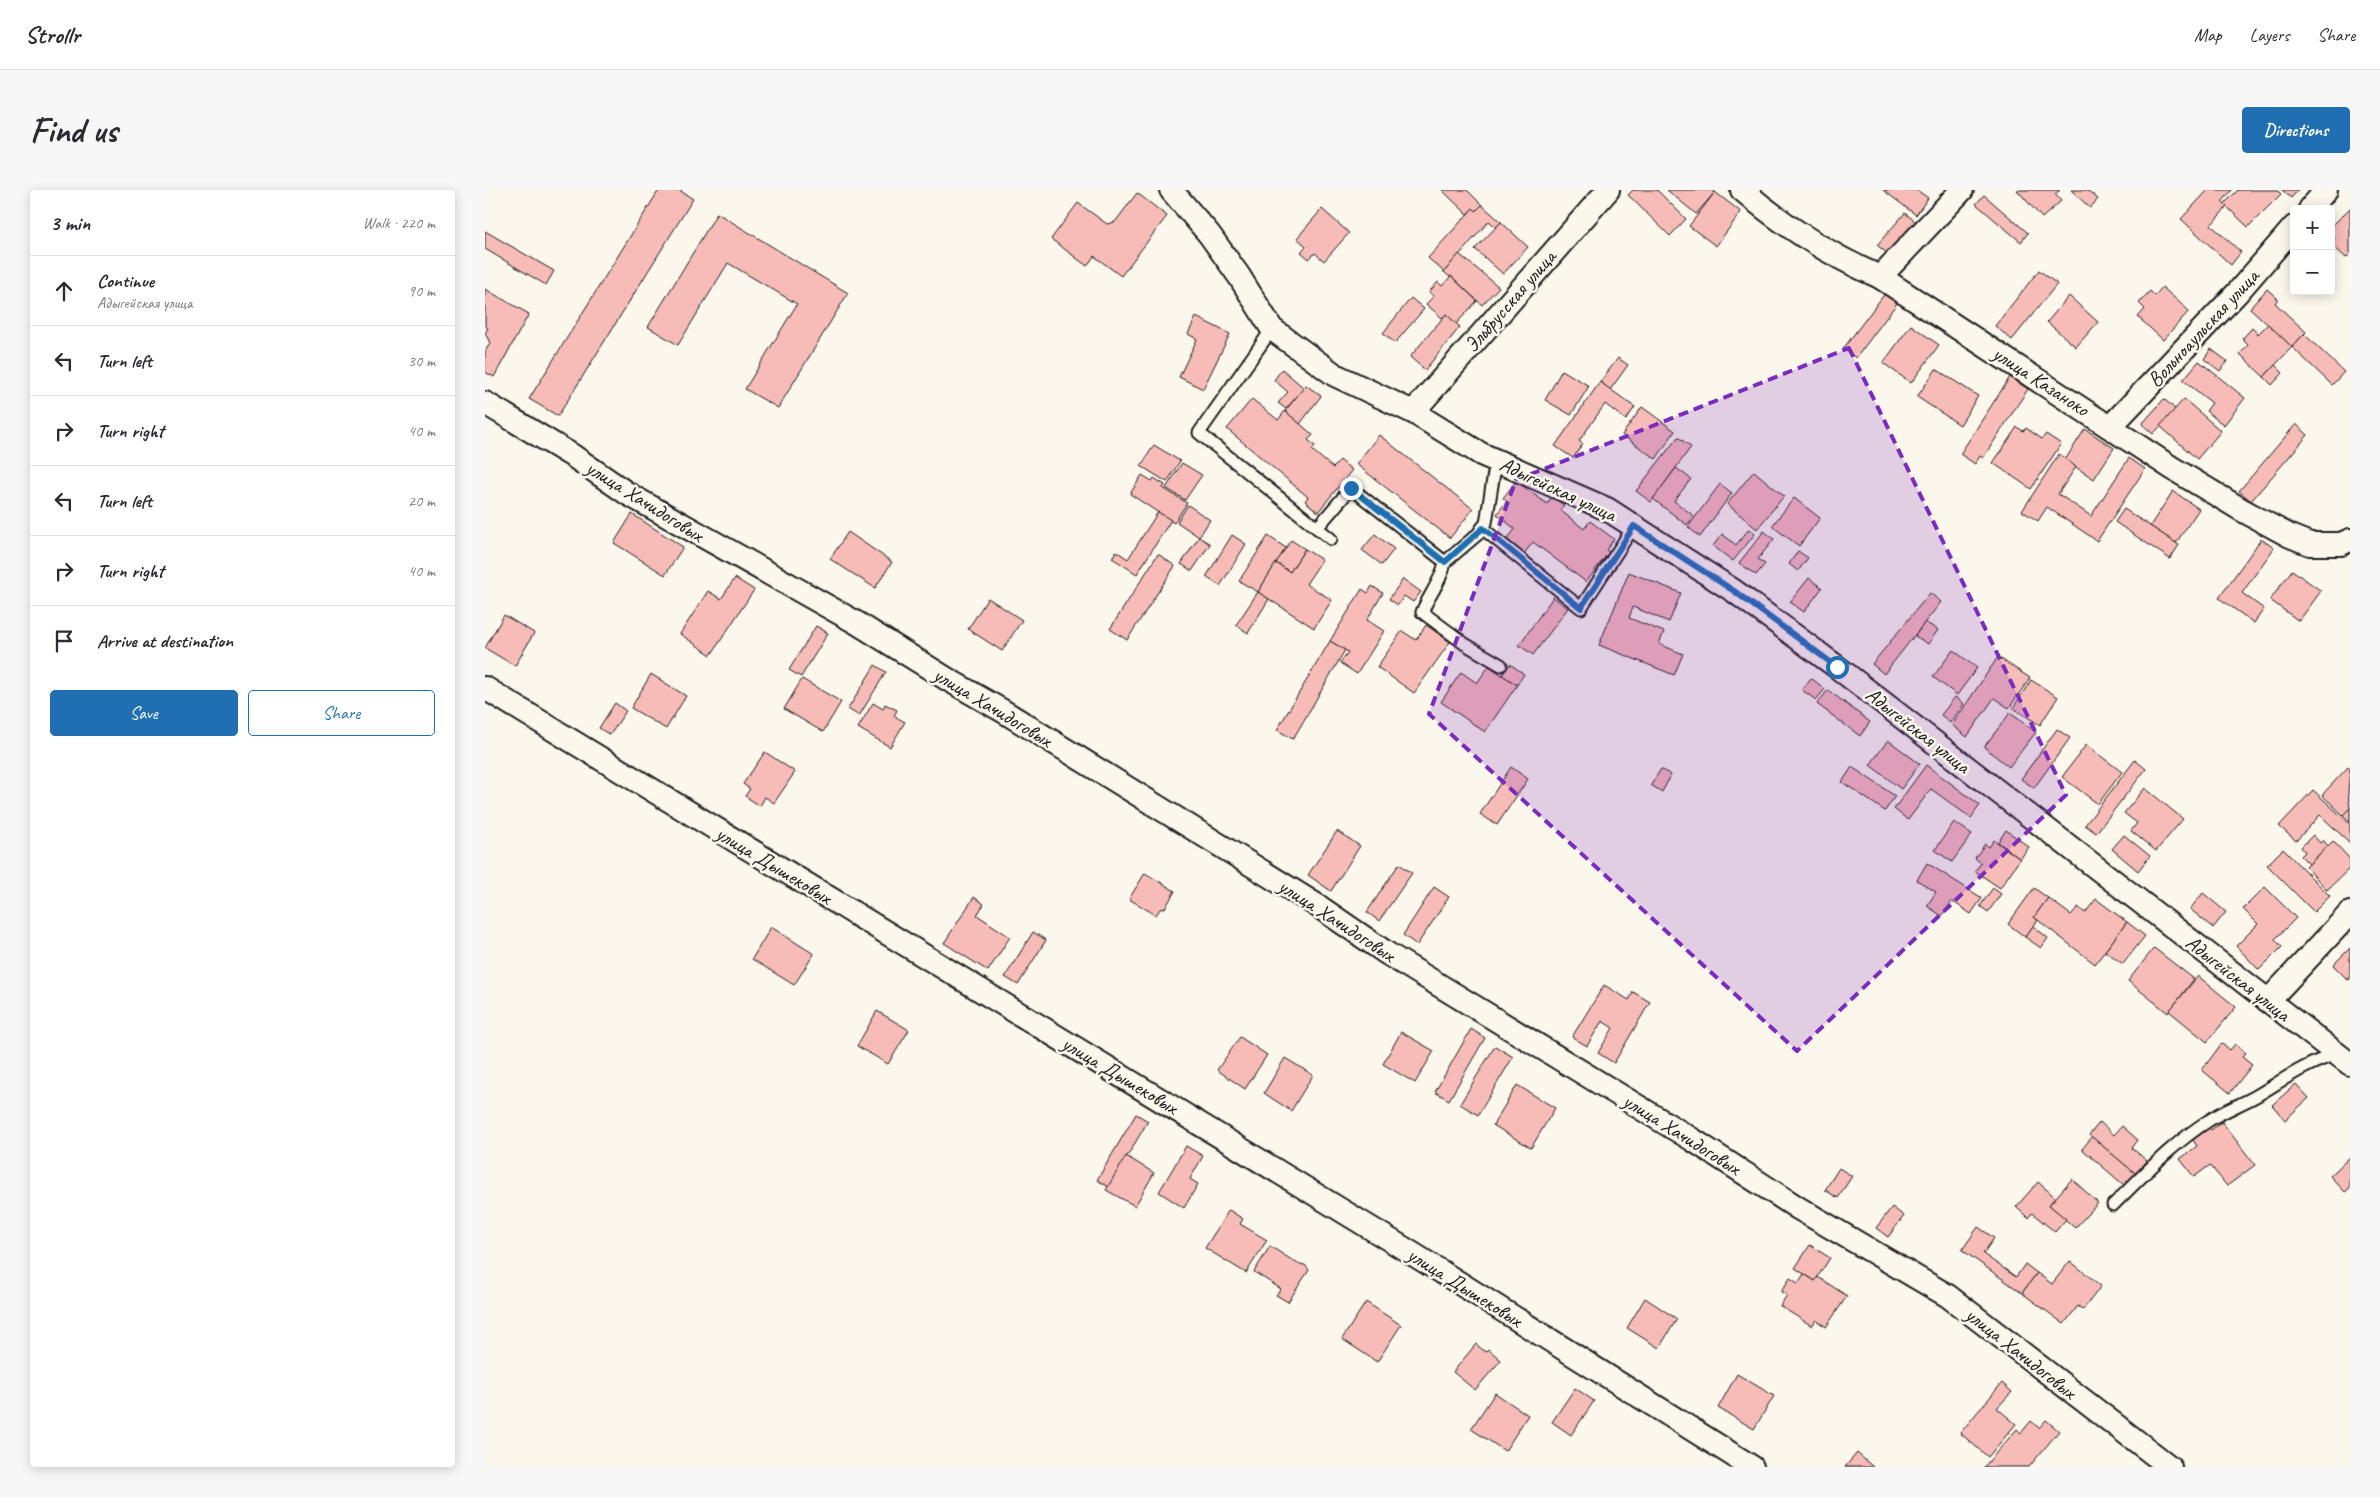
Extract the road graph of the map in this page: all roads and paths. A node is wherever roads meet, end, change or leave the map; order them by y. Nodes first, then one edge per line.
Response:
1 (1171, 190) edge
2 (1608, 190) edge
3 (1742, 190) edge
4 (1963, 190) edge
5 (2326, 190) edge
6 (2313, 205) edge
7 (2290, 232) edge
8 (1880, 277) junction
9 (1272, 329) junction
10 (485, 404) edge
11 (1413, 412) junction
12 (2111, 426) junction
13 (1496, 460) junction
14 (1634, 526) junction
15 (1317, 528) junction
16 (1483, 528) junction
17 (1331, 539) dead end
18 (2350, 540) edge
19 (1445, 562) junction
20 (1501, 665) dead end
21 (485, 688) edge
22 (2350, 914) edge
23 (2268, 1001) junction
24 (2344, 1059) edge
25 (2113, 1205) dead end
26 (1752, 1467) edge
27 (2170, 1467) edge

1 - 9 street, Адыгейская улица
2 - 11 street, Эльбрусская улица
3 - 8 street, улица Казаноко
4 - 8 street
5 - 6 street
7 - 12 street, Вольноаульская улица
8 - 12 street, улица Казаноко
9 - 11 street, Адыгейская улица
9 - 15 lane
10 - 27 street, улица Хачидоговых
11 - 13 street, Адыгейская улица
12 - 18 street, улица Казаноко
13 - 14 street, Адыгейская улица
13 - 16 lane
14 - 16 lane
14 - 23 street, Адыгейская улица
15 - 17 lane
15 - 19 lane
16 - 19 lane
19 - 20 lane
21 - 26 street, улица Дышековых
22 - 23 street
23 - 24 street, Адыгейская улица
24 - 25 lane

